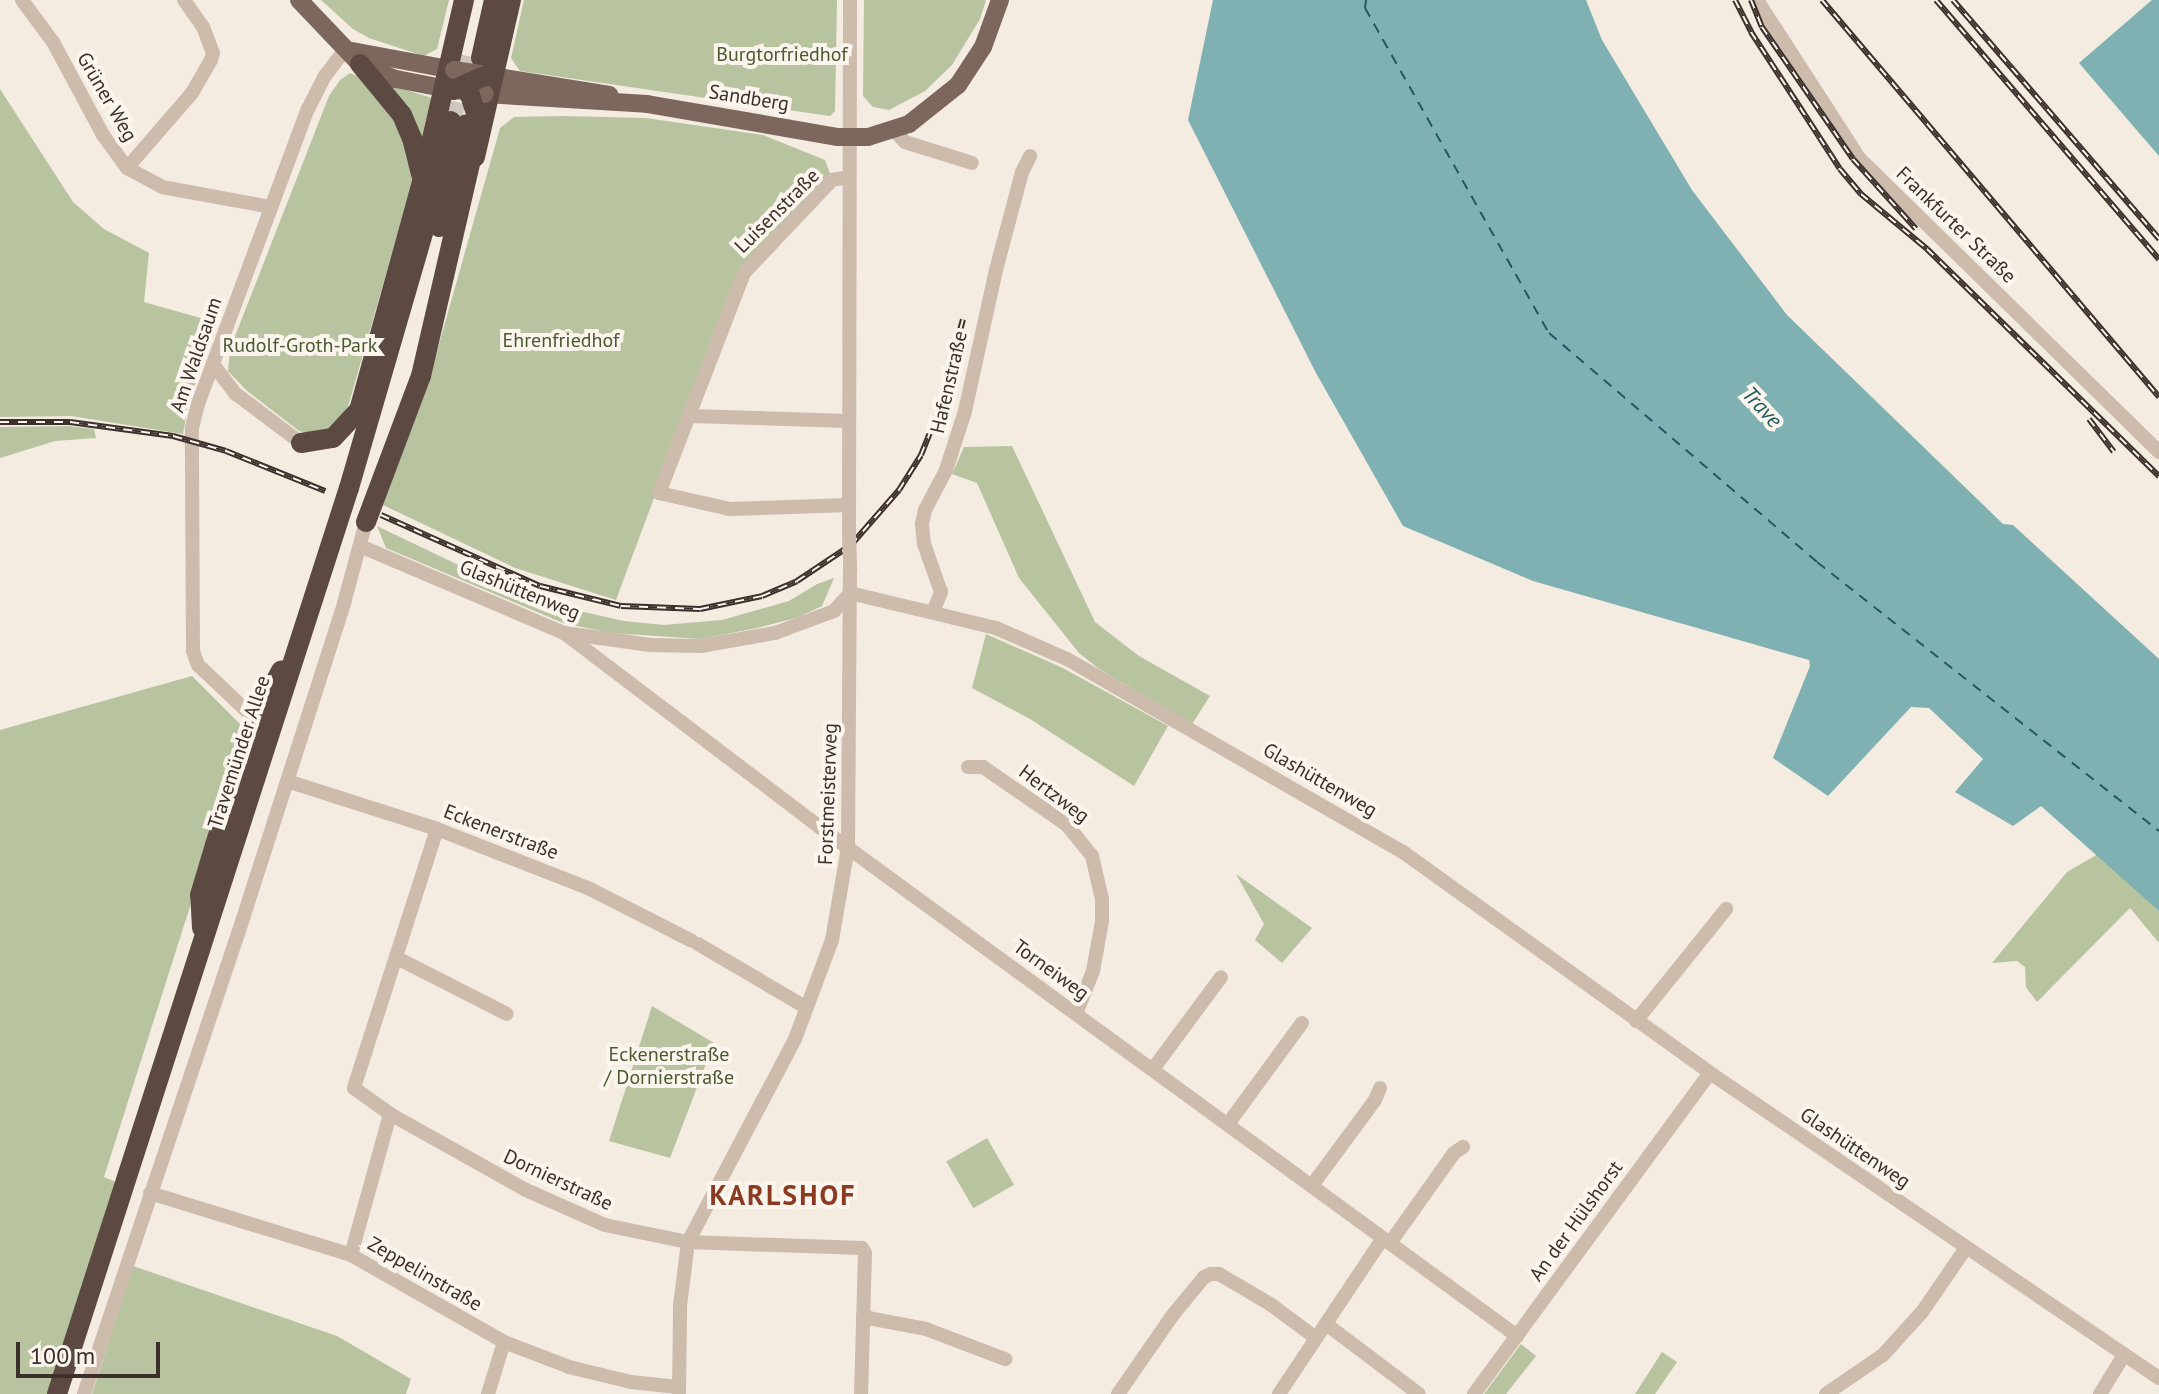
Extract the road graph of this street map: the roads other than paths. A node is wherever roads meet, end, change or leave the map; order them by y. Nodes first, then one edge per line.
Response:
1 (22, 0) edge
2 (184, 0) edge
3 (299, 0) edge
4 (464, 0) edge
5 (480, 0) edge
6 (494, 0) edge
7 (511, 0) edge
8 (850, 0) edge
9 (1000, 0) edge
10 (1757, 0) edge
11 (345, 49) junction
12 (360, 64) junction
13 (467, 85) junction
14 (895, 131) junction
15 (851, 138) junction
16 (1030, 156) dead end
17 (972, 163) dead end
18 (127, 168) junction
19 (849, 177) junction
20 (422, 182) junction
21 (271, 207) junction
22 (429, 344) junction
23 (213, 364) junction
24 (358, 411) junction
25 (690, 416) junction
26 (848, 421) junction
27 (301, 443) joint
28 (2159, 452) edge
29 (369, 471) junction
30 (849, 505) junction
31 (366, 522) joint
32 (360, 546) junction
33 (850, 593) junction
34 (933, 612) junction
35 (307, 622) junction
36 (564, 633) junction
37 (255, 719) junction
38 (968, 767) dead end
39 (287, 781) junction
40 (437, 829) junction
41 (848, 847) junction
42 (1726, 909) dead end
43 (203, 941) junction
44 (397, 958) junction
45 (1221, 977) dead end
46 (807, 1008) junction
47 (507, 1014) dead end
48 (1076, 1014) junction
49 (1636, 1021) junction
50 (1302, 1023) dead end
51 (1153, 1069) junction
52 (1710, 1073) junction
53 (1380, 1088) dead end
54 (390, 1114) junction
55 (1228, 1124) junction
56 (1463, 1147) dead end
57 (1313, 1184) junction
58 (150, 1193) junction
59 (1386, 1240) junction
60 (688, 1242) junction
61 (1966, 1248) junction
62 (351, 1255) junction
63 (863, 1317) junction
64 (1326, 1324) junction
65 (1517, 1336) junction
66 (1316, 1338) junction
67 (504, 1342) junction
68 (2124, 1355) junction
69 (1005, 1359) dead end
70 (2159, 1378) edge
71 (679, 1390) edge
72 (57, 1394) edge
73 (71, 1394) edge
74 (84, 1394) edge
75 (488, 1394) edge
76 (861, 1394) edge
77 (1118, 1394) edge
78 (1279, 1394) edge
79 (1419, 1394) edge
80 (1474, 1394) edge
81 (1826, 1394) edge
82 (2100, 1394) edge

1 - 18 street, Grüner Weg
2 - 18 street
3 - 11 main road
4 - 13 highway
5 - 13 highway, Travemünder Allee
6 - 13 highway, Travemünder Allee
7 - 13 highway
8 - 15 street, Luisenstraße
9 - 14 main road
10 - 28 street, Frankfurter Straße
11 - 12 main road
11 - 13 main road
11 - 21 street, Am Waldsaum
12 - 13 main road
12 - 20 highway
13 - 15 main road, Sandberg
13 - 20 highway
13 - 22 highway
13 - 29 highway, Travemünder Allee
13 - 35 highway, Travemünder Allee
14 - 15 main road, Sandberg
14 - 17 street
15 - 19 street, Luisenstraße
16 - 34 street, Hafenstraße
18 - 21 street, Grüner Weg
19 - 25 street, Luisenstraße
19 - 26 street, Luisenstraße
20 - 24 highway
21 - 23 street, Am Waldsaum
22 - 29 highway
22 - 31 highway
23 - 27 street
23 - 37 street, Am Waldsaum
24 - 27 highway
24 - 35 highway
25 - 26 street
25 - 30 street, Luisenstraße
26 - 30 street, Luisenstraße
29 - 73 highway, Travemünder Allee
30 - 33 street, Luisenstraße, bridge
31 - 32 street
32 - 36 street, Glashüttenweg
32 - 39 street
33 - 34 street, Glashüttenweg
33 - 36 street, Glashüttenweg
33 - 41 street, Forstmeisterweg
34 - 49 street, Glashüttenweg
35 - 37 highway
35 - 43 highway, Travemünder Allee
36 - 41 street, Torneiweg
37 - 43 highway
38 - 48 street, Hertzweg
39 - 40 street, Eckenerstraße
39 - 58 street
40 - 44 street
40 - 46 street, Eckenerstraße
41 - 46 street, Forstmeisterweg
41 - 48 street, Torneiweg
42 - 49 street
43 - 72 highway, Travemünder Allee
44 - 47 street
44 - 54 street, Dornierstraße
45 - 51 street
46 - 60 street, Forstmeisterweg
48 - 51 street, Torneiweg
49 - 52 street, Glashüttenweg
50 - 55 street
51 - 55 street, Torneiweg
52 - 61 street, Glashüttenweg
52 - 65 street, An der Hülshorst
53 - 57 street
54 - 60 street, Dornierstraße
54 - 62 street
55 - 57 street, Torneiweg
56 - 59 street
57 - 59 street, Torneiweg
58 - 62 street, Zeppelinstraße
58 - 74 street
59 - 64 street
59 - 65 street, Torneiweg
60 - 63 street, Dornierstraße
60 - 71 street, Forstmeisterweg
61 - 68 street, Glashüttenweg
61 - 81 street
62 - 67 street, Zeppelinstraße
63 - 69 street
63 - 76 street
64 - 66 street
64 - 79 street
65 - 80 street, An der Hülshorst
66 - 77 street
66 - 78 street
67 - 71 street, Zeppelinstraße
67 - 75 street
68 - 70 street, Glashüttenweg
68 - 82 street

